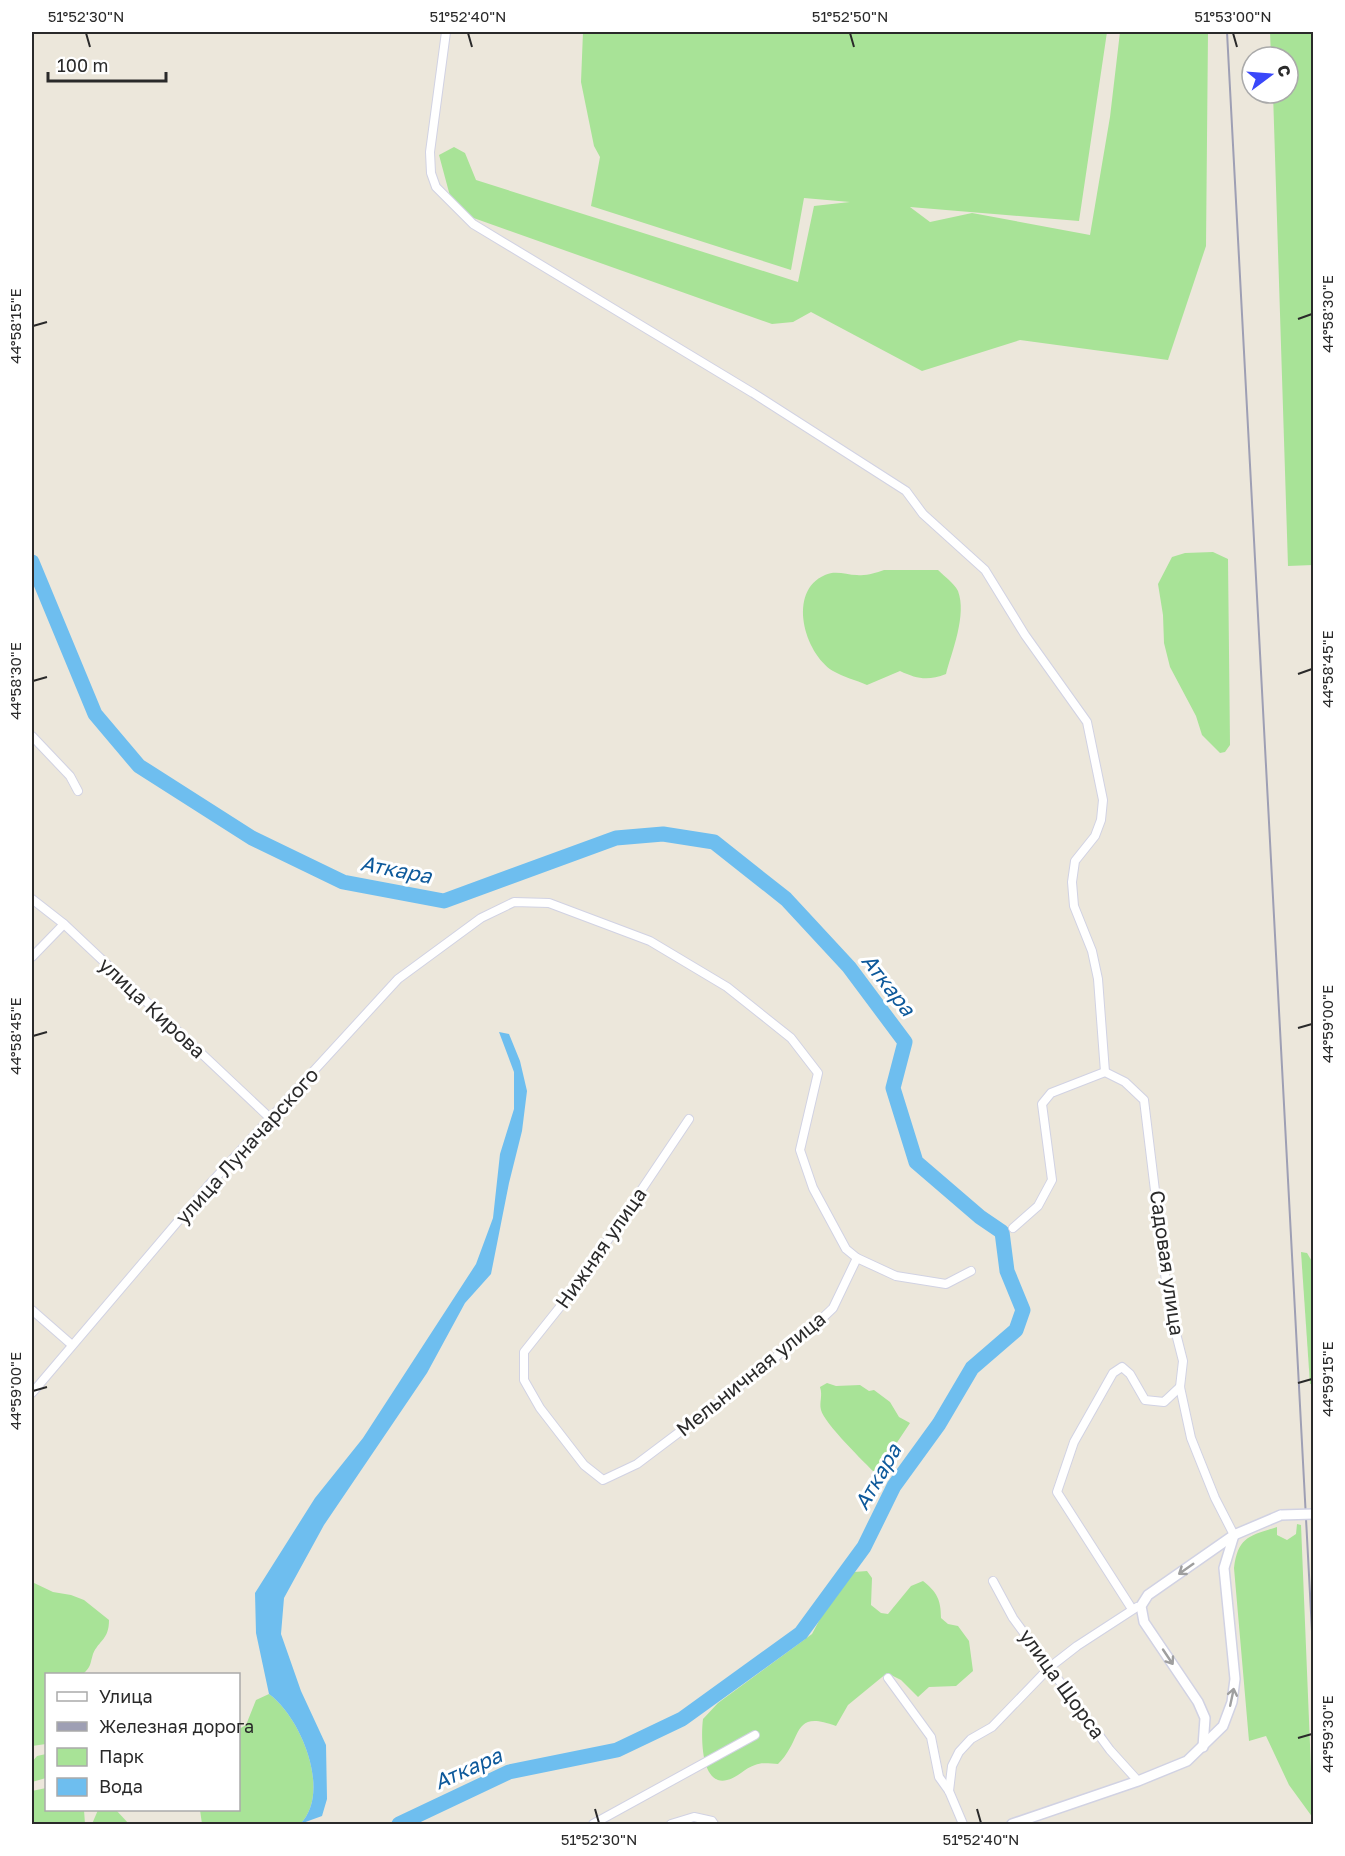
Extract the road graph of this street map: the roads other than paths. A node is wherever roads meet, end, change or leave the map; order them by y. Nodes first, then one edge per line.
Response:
1 (446, 32) edge
2 (32, 736) edge
3 (78, 791) dead end
4 (32, 898) edge
5 (64, 924) junction
6 (32, 957) edge
7 (1105, 1072) junction
8 (271, 1119) junction
9 (689, 1119) dead end
10 (1013, 1228) dead end
11 (857, 1258) junction
12 (971, 1271) dead end
13 (32, 1310) edge
14 (72, 1346) junction
15 (1180, 1388) junction
16 (32, 1393) edge
17 (603, 1479) joint
18 (1314, 1514) edge
19 (1234, 1535) junction
20 (993, 1581) dead end
21 (1137, 1607) junction
22 (1050, 1667) junction
23 (888, 1678) dead end
24 (755, 1735) dead end
25 (1203, 1747) junction
26 (1138, 1781) junction
27 (949, 1791) junction
28 (593, 1824) edge
29 (671, 1824) edge
30 (714, 1824) edge
31 (963, 1824) edge
32 (1012, 1824) edge

1 - 7 street
2 - 3 street
4 - 5 street, улица Кирова
5 - 6 street
5 - 8 street, улица Кирова
7 - 10 street
7 - 15 street, Садовая улица
8 - 11 street, улица Луначарского
8 - 14 street, улица Луначарского
9 - 17 street, Нижняя улица
11 - 12 street
11 - 17 street, Мельничная улица
13 - 14 street
14 - 16 street, улица Луначарского
15 - 19 street, Садовая улица
15 - 21 street
18 - 19 street, bridge
19 -> 21 street
25 -> 19 street
20 - 22 street, улица Щорса
21 - 22 street
21 -> 25 street
22 - 26 street, улица Щорса
22 - 27 street
23 - 27 street
24 - 28 street
25 - 26 street
26 - 32 street
27 - 31 street
29 - 30 street

